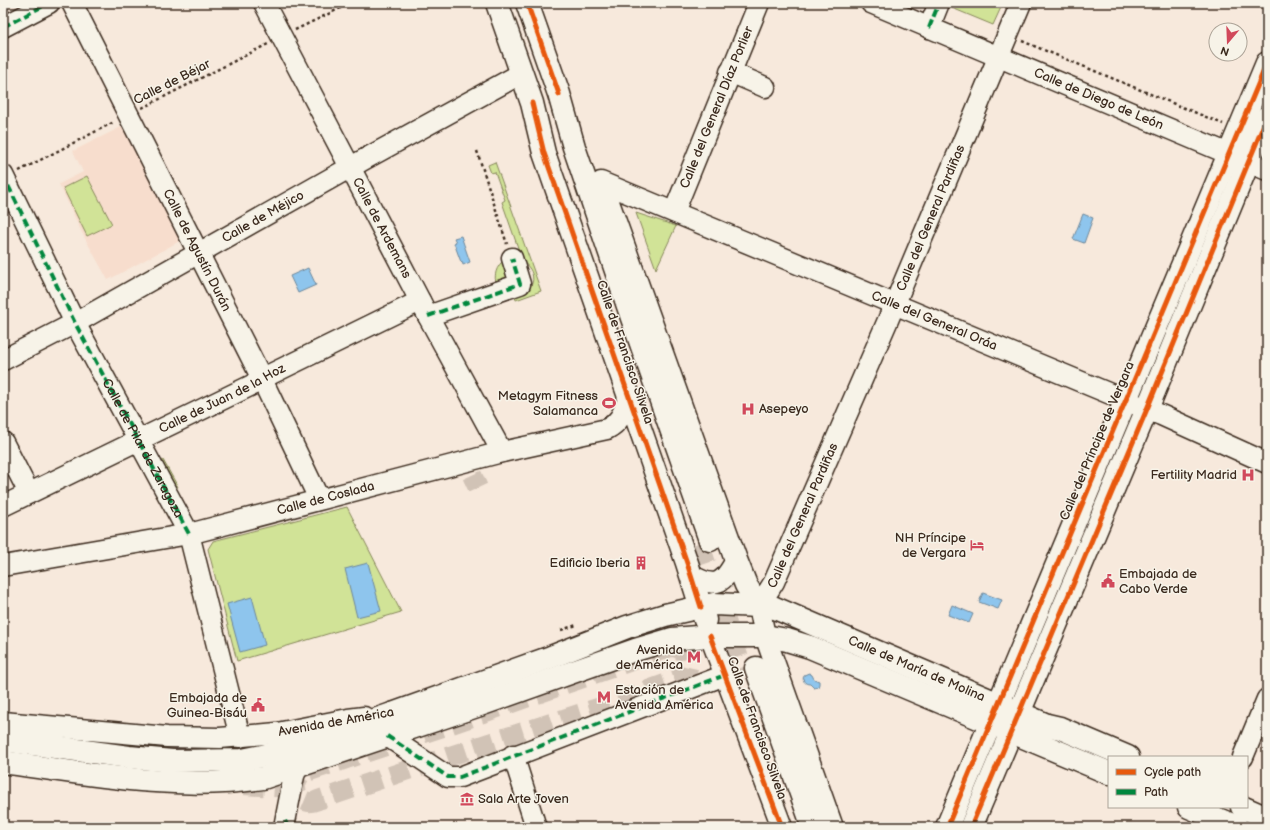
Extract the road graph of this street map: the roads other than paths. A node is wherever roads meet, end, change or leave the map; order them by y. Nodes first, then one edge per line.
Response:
1 (49, 3) edge
2 (72, 3) edge
3 (264, 3) edge
4 (497, 3) edge
5 (527, 3) edge
6 (759, 3) edge
7 (871, 3) edge
8 (939, 3) edge
9 (1021, 3) edge
10 (3, 27) edge
11 (929, 28) junction
12 (998, 57) junction
13 (1267, 62) edge
14 (730, 72) junction
15 (522, 73) junction
16 (765, 87) dead end
17 (560, 94) junction
18 (532, 103) junction
19 (1267, 117) edge
20 (1248, 162) edge
21 (351, 168) junction
22 (4, 177) edge
23 (601, 182) junction
24 (674, 212) junction
25 (198, 254) junction
26 (512, 258) road end
27 (895, 304) junction
28 (424, 308) junction
29 (75, 322) junction
30 (3, 360) edge
31 (261, 379) junction
32 (628, 396) junction
33 (1126, 400) junction
34 (1147, 409) junction
35 (137, 440) junction
36 (3, 442) edge
37 (502, 452) junction
38 (1267, 463) edge
39 (29, 493) junction
40 (319, 499) junction
41 (3, 506) edge
42 (189, 534) junction
43 (736, 560) junction
44 (3, 566) edge
45 (691, 575) junction
46 (759, 606) junction
47 (701, 607) junction
48 (710, 636) junction
49 (765, 636) junction
50 (742, 672) junction
51 (1267, 699) edge
52 (392, 714) junction
53 (995, 714) junction
54 (3, 722) edge
55 (1015, 723) junction
56 (387, 736) junction
57 (240, 737) junction
58 (3, 740) edge
59 (514, 755) junction
60 (1126, 756) edge
61 (1243, 756) edge
62 (3, 762) edge
63 (298, 766) junction
64 (1108, 772) edge
65 (1192, 808) edge
66 (1244, 808) edge
67 (1217, 818) edge
68 (1267, 818) edge
69 (286, 825) edge
70 (536, 827) edge
71 (785, 827) edge
72 (813, 827) edge
73 (833, 827) edge
74 (947, 827) edge
75 (971, 827) edge
76 (1237, 827) edge

1 - 10 street
2 - 25 street, Calle de Agustín Durán
3 - 21 street, Calle de Ardemans
4 - 15 main road, Calle de Francisco Silvela
5 - 17 main road, Calle de Francisco Silvela
6 - 14 street, Calle del General Díaz Porlier
7 - 11 street, Calle de Diego de León
8 - 11 street
9 - 12 street, Calle del General Pardiñas
11 - 12 street, Calle de Diego de León
12 - 20 street, Calle de Diego de León
12 - 27 street, Calle del General Pardiñas
13 - 20 main road, Calle del Príncipe de Vergara
14 - 16 street
14 - 24 street, Calle del General Díaz Porlier
15 - 18 main road, Calle de Francisco Silvela
15 - 21 street, Calle de Méjico
17 - 18 main road, Calle de Francisco Silvela
17 - 23 main road, Calle de Francisco Silvela
18 - 32 main road, Calle de Francisco Silvela
19 - 20 main road, Calle del Príncipe de Vergara
20 - 33 main road, Calle del Príncipe de Vergara
20 - 34 main road, Calle del Príncipe de Vergara
21 - 25 street, Calle de Méjico
21 - 28 street, Calle de Ardemans
22 - 29 street, Calle de Pilar de Zaragoza
23 - 24 street, Calle del General Oráa
23 - 43 main road, Calle de Francisco Silvela
24 - 27 street, Calle del General Oráa
25 - 29 street, Calle de Méjico
25 - 31 street, Calle de Agustín Durán
26 - 28 street, Calle de Juan de la Hoz
27 - 33 street, Calle del General Oráa
27 - 46 street, Calle del General Pardiñas
28 - 31 street, Calle de Juan de la Hoz
28 - 37 street, Calle de Ardemans
29 - 30 street, Calle de Méjico
29 - 35 street, Calle de Pilar de Zaragoza
31 - 35 street, Calle de Juan de la Hoz
31 - 40 street, Calle de Agustín Durán
32 - 37 street, Calle de Coslada
32 - 45 main road, Calle de Francisco Silvela
33 - 34 street, Calle del General Oráa
33 - 53 main road, Calle del Príncipe de Vergara
34 - 38 street, Calle del General Oráa
34 - 55 main road, Calle del Príncipe de Vergara
35 - 39 street, Calle de Juan de la Hoz
35 - 42 street, Calle de Pilar de Zaragoza
36 - 39 street
37 - 40 street, Calle de Coslada
39 - 41 street, Calle de Juan de la Hoz
40 - 42 street, Calle de Coslada
42 - 44 street, Calle de Coslada
42 - 57 street, Calle de Pilar de Zaragoza
43 - 45 street
43 - 46 main road, Calle de Francisco Silvela
45 - 47 main road, Calle de Francisco Silvela
46 - 47 main road, Calle de María de Molina
46 - 49 street, Calle de Francisco Silvela
46 - 53 main road, Calle de María de Molina
47 - 48 main road, Calle de Francisco Silvela
47 - 52 main road, Avenida de América
48 - 49 main road, Avenida de América
48 - 50 street, Calle de Francisco Silvela
48 - 56 main road, Avenida de América
49 - 53 main road, Calle de María de Molina
49 - 73 street, Calle de Francisco Silvela
50 - 59 street, Avenida de América
50 - 71 main road, Calle de Francisco Silvela
50 - 72 main road, Calle de Francisco Silvela
51 - 61 street
52 - 57 street, Avenida de América
52 - 58 main road
53 - 55 main road, Calle de María de Molina
53 - 74 main road, Calle del Príncipe de Vergara
54 - 57 street, Avenida de América
55 - 60 main road, Calle de María de Molina
55 - 64 main road, Calle de María de Molina
55 - 75 main road, Calle del Príncipe de Vergara
56 - 59 street, Avenida de América
56 - 63 main road, Avenida de América
59 - 70 street
62 - 63 main road, Avenida de América
63 - 69 street
65 - 67 main road
66 - 68 main road
67 - 76 main road

